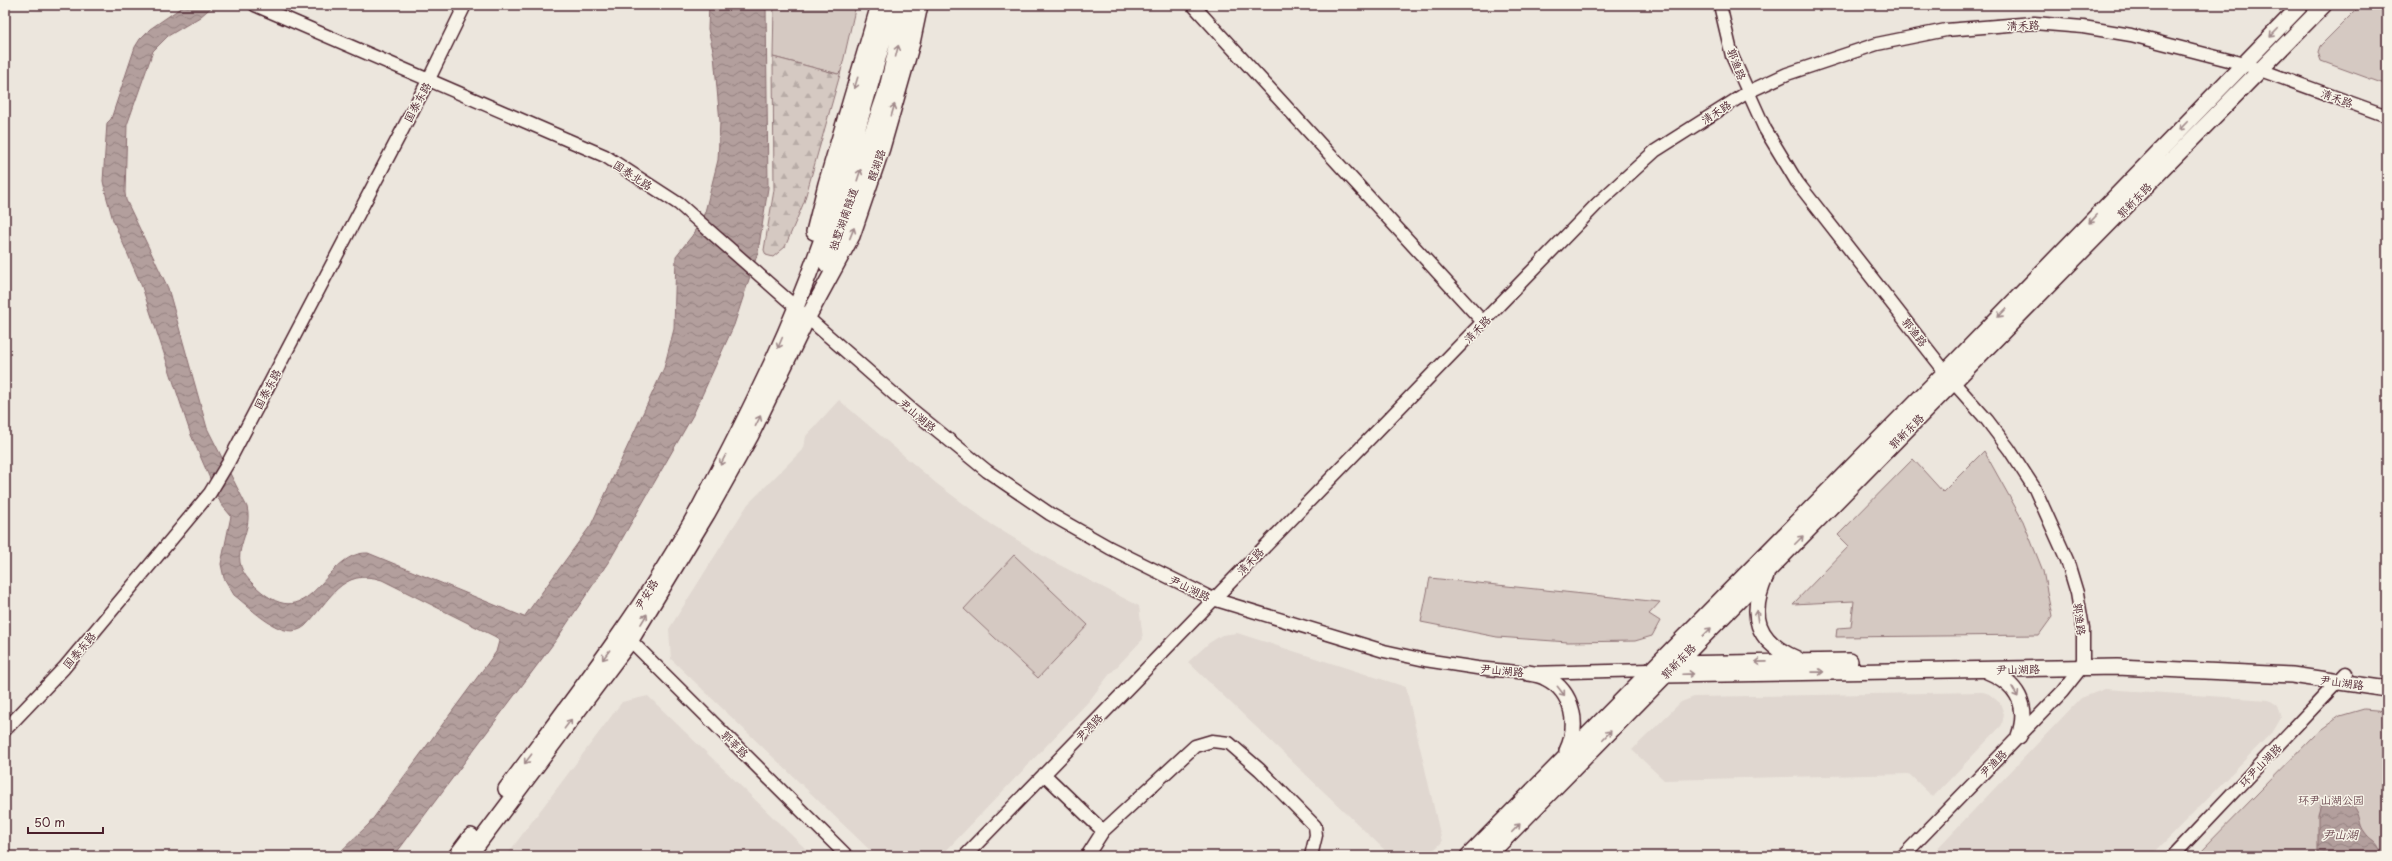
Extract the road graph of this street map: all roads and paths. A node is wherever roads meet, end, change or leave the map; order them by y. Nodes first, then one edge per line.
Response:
1 (255, 5) edge
2 (465, 5) edge
3 (879, 5) edge
4 (893, 5) edge
5 (907, 5) edge
6 (920, 5) edge
7 (1193, 5) edge
8 (1720, 5) edge
9 (2301, 5) edge
10 (2324, 5) edge
11 (2244, 64) junction
12 (2260, 70) junction
13 (428, 82) junction
14 (1748, 92) junction
15 (2387, 116) edge
16 (795, 307) junction
17 (808, 317) junction
18 (1483, 322) junction
19 (1950, 377) junction
20 (1768, 570) junction
21 (1213, 599) junction
22 (627, 637) junction
23 (1801, 661) junction
24 (1677, 662) junction
25 (2082, 663) junction
26 (1650, 670) junction
27 (1985, 670) junction
28 (1528, 673) junction
29 (1664, 675) junction
30 (2343, 677) junction
31 (2387, 680) edge
32 (2387, 689) edge
33 (5, 730) edge
34 (2019, 736) junction
35 (1565, 756) junction
36 (1044, 774) junction
37 (1103, 831) junction
38 (456, 856) edge
39 (469, 856) edge
40 (847, 856) edge
41 (965, 856) edge
42 (1087, 856) edge
43 (1311, 856) edge
44 (1468, 856) edge
45 (1488, 856) edge
46 (1903, 856) edge
47 (2173, 856) edge

1 - 13 street, 国泰北路
2 - 13 street, 国泰东路
3 -> 16 main road
4 - 16 main road, 独墅湖南隧道
17 -> 5 main road, 独墅湖南隧道
17 -> 6 main road, 醒湖路
7 - 18 street
8 - 14 street, 郭渔路
9 -> 11 main road, 郭新东路
10 - 12 main road, 郭新东路
11 - 12 street, 清禾路
11 - 14 street, 清禾路
11 -> 19 main road, 郭新东路
12 - 15 street, 清禾路
12 - 19 main road, 郭新东路
13 - 16 street, 国泰北路
13 - 33 street, 国泰东路
14 - 18 street, 清禾路
14 - 19 street, 郭渔路
16 - 17 street, 国泰北路
16 -> 22 main road, 尹安路
17 - 21 street, 尹山湖路
22 -> 17 main road, 尹安路
18 - 21 street, 清禾路
20 -> 19 main road, 郭新东路
19 - 25 street, 郭渔路
19 - 26 main road, 郭新东路
23 -> 20 main road
24 -> 20 main road, 郭新东路
21 - 28 street, 尹山湖路
21 - 36 street, 尹鸿路
22 -> 38 main road, 尹安路
39 -> 22 main road, 尹安路
22 - 40 street, 郭莘路
23 -> 24 main road, 尹山湖路
23 - 25 main road, 尹山湖路
24 - 26 main road, 尹山湖路
24 - 29 main road, 郭新东路
25 - 27 main road, 尹山湖路
25 - 30 main road, 尹山湖路
25 - 34 street, 尹渔路
26 - 28 street, 尹山湖路
26 - 29 main road, 尹山湖路
26 - 35 main road, 郭新东路
29 -> 27 main road, 尹山湖路
27 -> 34 main road
28 -> 35 main road
45 -> 29 main road, 郭新东路
30 - 31 main road, 尹山湖路
30 - 32 main road, 尹山湖路
30 - 47 street, 环尹山湖路
34 - 46 street, 尹渔路
35 - 44 main road, 郭新东路
36 - 37 street
36 - 41 street, 尹鸿路
37 - 42 street
37 - 43 street

